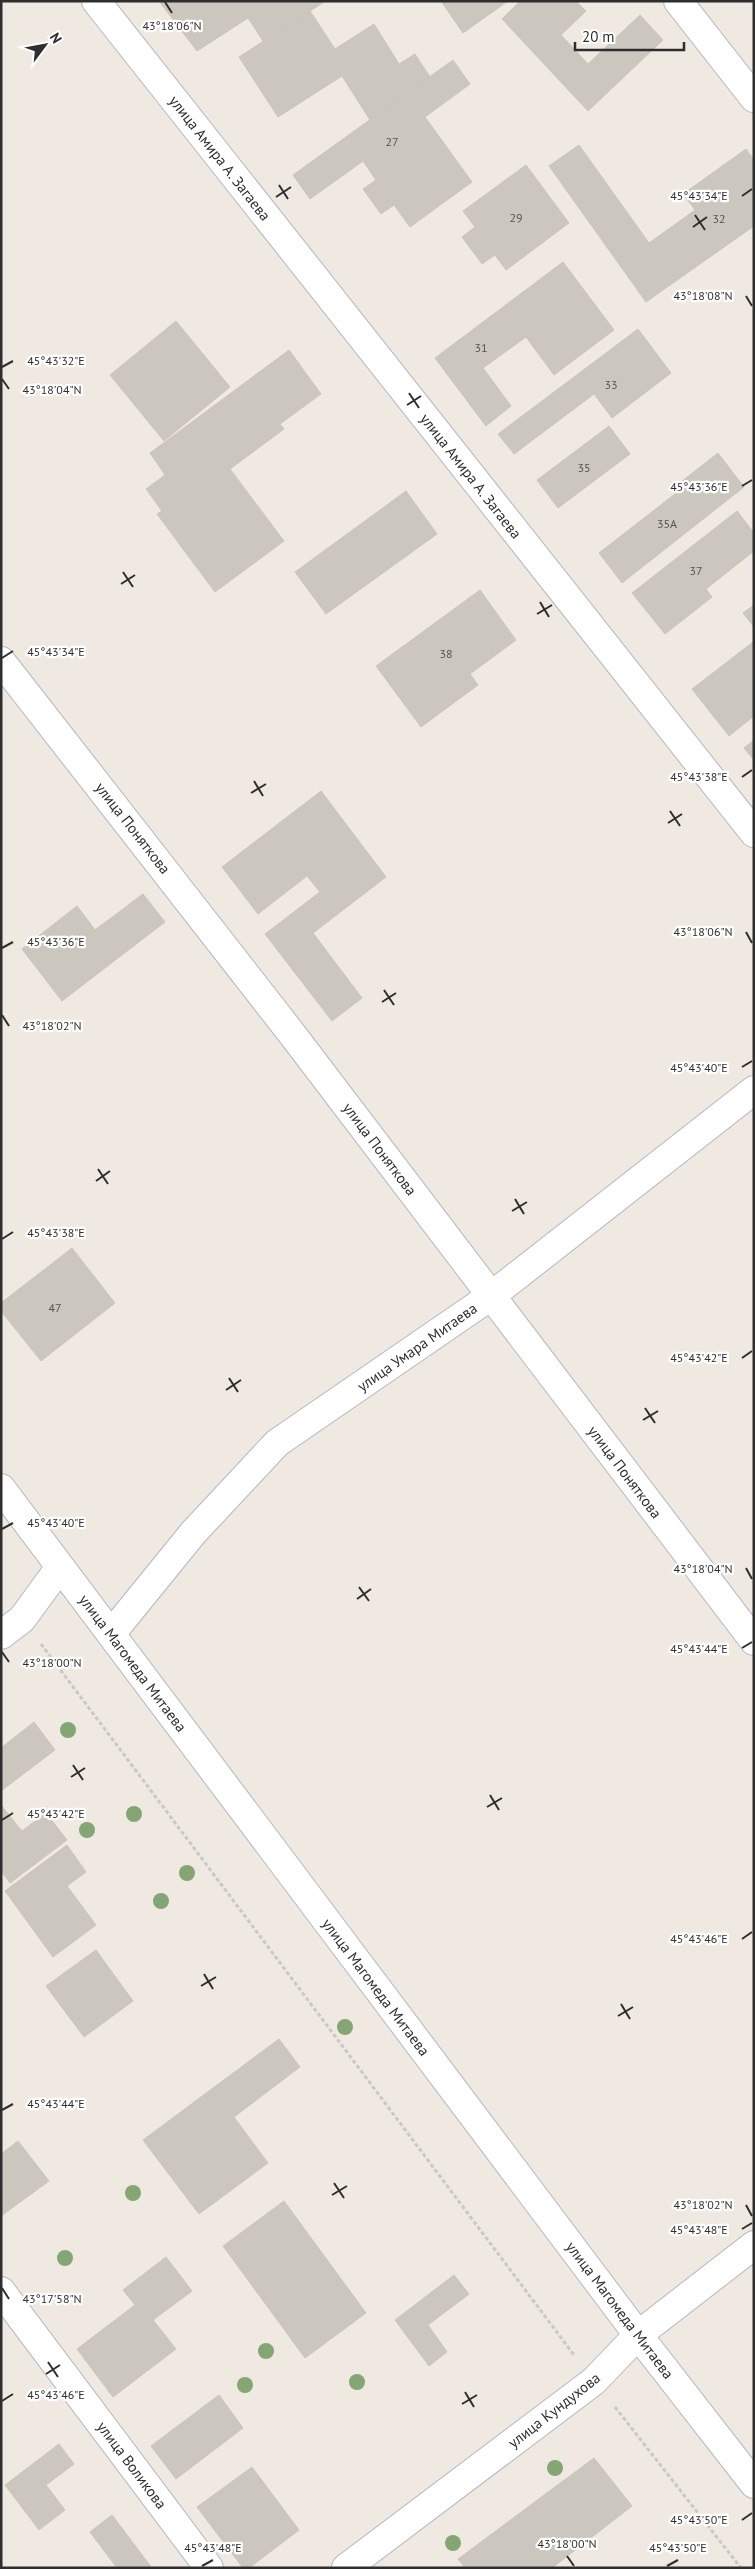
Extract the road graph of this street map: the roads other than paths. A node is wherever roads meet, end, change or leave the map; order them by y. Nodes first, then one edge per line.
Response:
1 (96, 1) edge
2 (678, 1) edge
3 (754, 98) edge
4 (1, 661) edge
5 (754, 833) edge
6 (754, 1090) edge
7 (491, 1296) junction
8 (1, 1488) edge
9 (60, 1567) junction
10 (12, 1627) edge
11 (111, 1634) junction
12 (754, 1641) edge
13 (754, 2245) edge
14 (1, 2291) edge
15 (638, 2335) junction
16 (754, 2484) edge
17 (209, 2568) edge
18 (346, 2568) edge

1 - 5 street, улица Амира А. Загаева
2 - 3 street
4 - 7 street, улица Поняткова
6 - 7 street, улица Умара Митаева
7 - 11 street, улица Умара Митаева
7 - 12 street, улица Поняткова
8 - 9 street, улица Магомеда Митаева
9 - 10 street
9 - 11 street, улица Магомеда Митаева
11 - 15 street, улица Магомеда Митаева
13 - 15 street, улица Кундухова
14 - 17 street, улица Воликова
15 - 16 street, улица Магомеда Митаева
15 - 18 street, улица Кундухова

